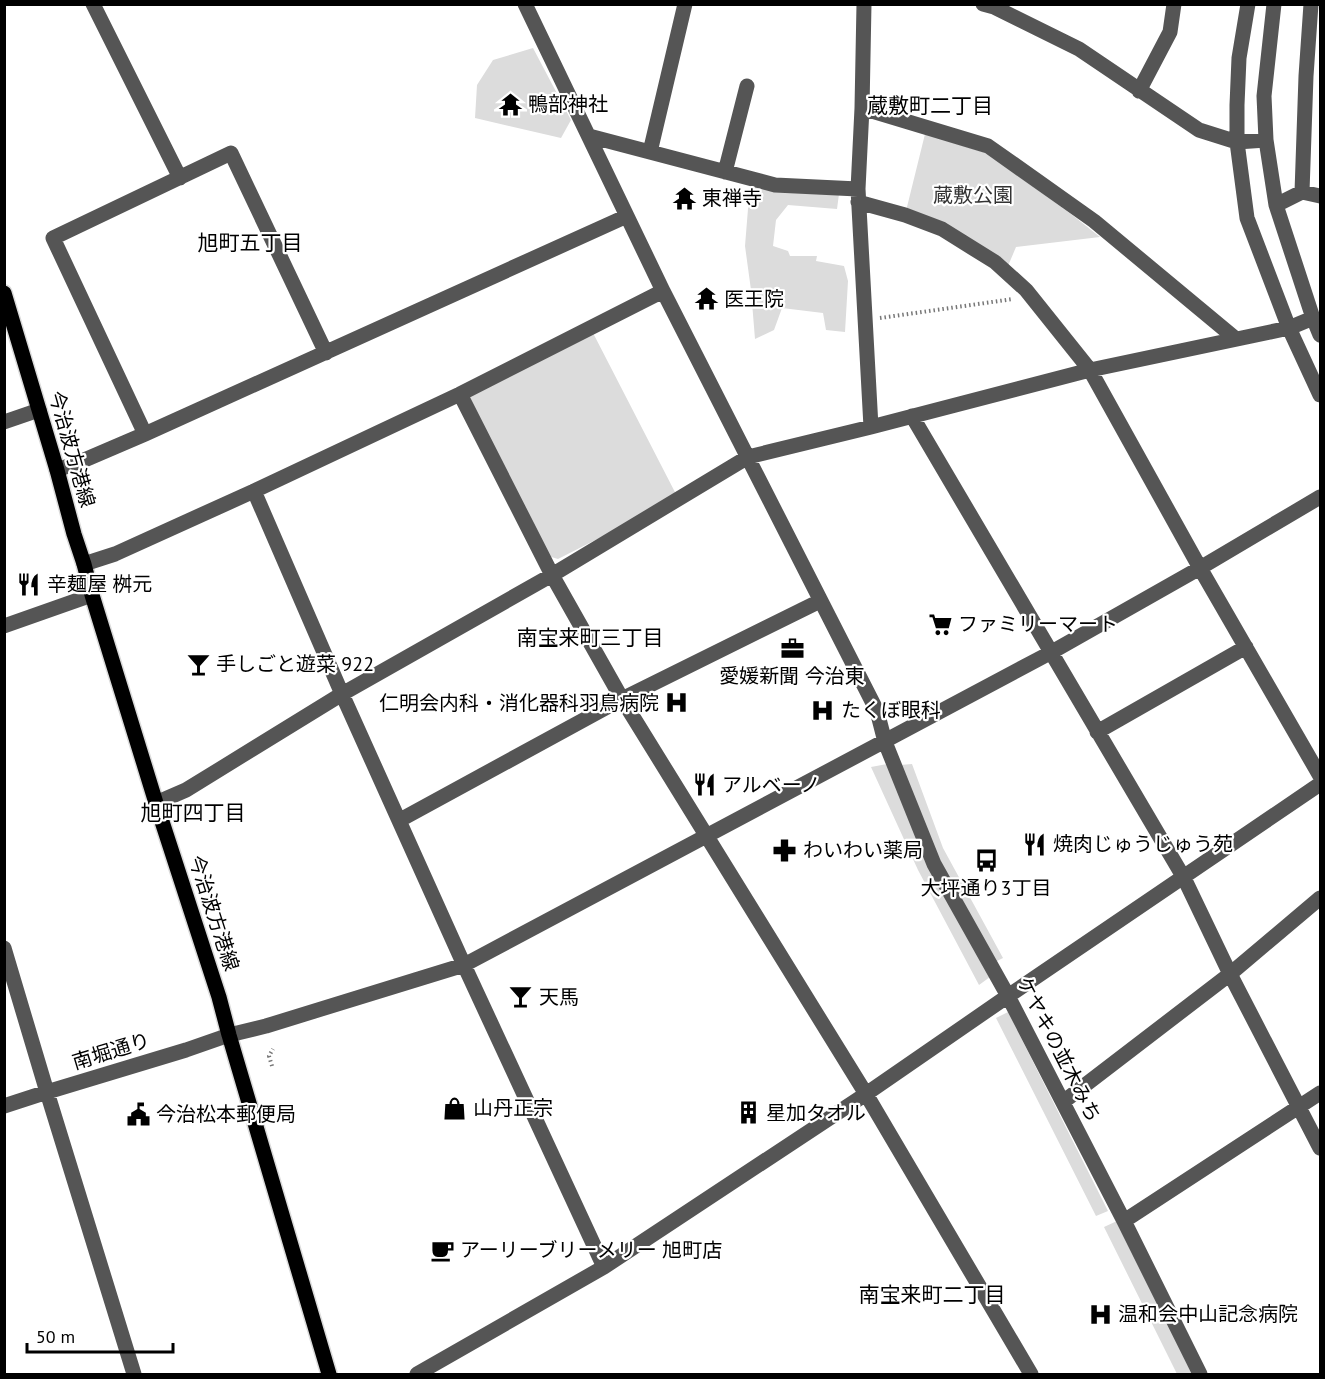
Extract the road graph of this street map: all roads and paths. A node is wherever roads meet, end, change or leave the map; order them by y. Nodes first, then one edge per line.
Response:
1 (93, 4) edge
2 (525, 4) edge
3 (686, 4) edge
4 (864, 4) edge
5 (983, 4) edge
6 (1174, 4) edge
7 (1248, 4) edge
8 (1274, 4) edge
9 (1311, 4) edge
10 (1313, 77) edge
11 (747, 86) dead end
12 (1139, 91) junction
13 (862, 108) junction
14 (589, 136) junction
15 (1266, 140) junction
16 (1237, 142) junction
17 (650, 152) junction
18 (725, 172) junction
19 (180, 178) junction
20 (1302, 192) junction
21 (858, 196) junction
22 (1320, 196) edge
23 (1276, 205) junction
24 (627, 216) junction
25 (663, 291) junction
26 (4, 293) edge
27 (1031, 296) junction
28 (1313, 318) junction
29 (865, 320) junction
30 (1289, 328) junction
31 (1320, 335) edge
32 (1236, 339) junction
33 (326, 353) junction
34 (1090, 370) junction
35 (460, 394) junction
36 (1320, 395) edge
37 (39, 410) junction
38 (912, 416) junction
39 (5, 422) edge
40 (871, 427) junction
41 (145, 434) junction
42 (748, 456) junction
43 (57, 470) junction
44 (254, 491) junction
45 (1320, 497) edge
46 (84, 564) junction
47 (1200, 568) junction
48 (552, 575) junction
49 (92, 595) junction
50 (820, 602) junction
51 (4, 626) edge
52 (1246, 647) junction
53 (1050, 652) junction
54 (342, 694) junction
55 (622, 699) junction
56 (1097, 732) junction
57 (885, 742) junction
58 (1320, 776) edge
59 (1320, 784) edge
60 (156, 803) junction
61 (400, 820) junction
62 (708, 836) junction
63 (1184, 878) junction
64 (1320, 898) edge
65 (4, 948) edge
66 (464, 965) junction
67 (1230, 974) junction
68 (1008, 996) junction
69 (229, 1035) junction
70 (273, 1049) dead end
71 (272, 1066) dead end
72 (47, 1092) junction
73 (1320, 1093) edge
74 (866, 1094) junction
75 (1062, 1102) junction
76 (4, 1106) edge
77 (1299, 1107) junction
78 (1320, 1148) edge
79 (1124, 1221) junction
80 (604, 1267) junction
81 (134, 1374) edge
82 (329, 1374) edge
83 (417, 1374) edge
84 (1031, 1374) edge
85 (1200, 1374) edge

1 - 19 street
2 - 14 street, ケヤキの並木みち
3 - 17 street
4 - 13 street
5 - 12 street
6 - 12 street
7 - 16 street
8 - 15 street
9 - 10 street
10 - 20 street
11 - 18 street
12 - 16 street
13 - 21 street
13 - 32 street
14 - 17 street
14 - 24 street, ケヤキの並木みち
15 - 16 street
15 - 23 street
16 - 30 street
17 - 18 street
18 - 21 street
19 - 33 street
19 - 41 street
20 - 22 street
20 - 23 street
21 - 27 street
21 - 29 street
23 - 28 street
24 - 25 street, ケヤキの並木みち
24 - 33 street
25 - 35 street
25 - 42 street, ケヤキの並木みち
26 - 37 main road, 今治波方港線
27 - 29 path
27 - 34 street
28 - 30 street
28 - 31 street
29 - 40 street
30 - 32 street
30 - 36 street
32 - 34 street
33 - 41 street
34 - 38 street
34 - 47 street
35 - 44 street
35 - 48 street
37 - 39 street
37 - 43 main road, 今治波方港線
38 - 40 street
38 - 53 street
40 - 42 street
41 - 43 street
42 - 48 street
42 - 50 street, ケヤキの並木みち
43 - 46 main road, 今治波方港線
44 - 46 street
44 - 54 street
45 - 47 street, 南堀通り
46 - 49 main road, 今治波方港線
47 - 52 street
47 - 53 street, 南堀通り
48 - 54 street
48 - 55 street
49 - 51 street
49 - 60 main road, 今治波方港線
50 - 55 street
50 - 57 street, ケヤキの並木みち
52 - 56 street
52 - 58 street
53 - 56 street
53 - 57 street, 南堀通り
54 - 60 street
54 - 61 street
55 - 61 street
55 - 62 street
56 - 63 street
57 - 62 street, 南堀通り
57 - 68 street, ケヤキの並木みち
59 - 63 street
60 - 69 main road, 今治波方港線
61 - 66 street
62 - 66 street, 南堀通り
62 - 74 street
63 - 67 street
63 - 68 street
64 - 67 street
65 - 72 street
66 - 69 street, 南堀通り
66 - 80 street
67 - 75 street
67 - 77 street
68 - 74 street
68 - 75 street, ケヤキの並木みち
69 - 72 street, 南堀通り
69 - 82 main road, 今治波方港線
70 - 71 path
72 - 76 street, 南堀通り
72 - 81 street
73 - 77 street
74 - 80 street
74 - 84 street
75 - 79 street, ケヤキの並木みち
77 - 78 street
77 - 79 street
79 - 85 street, ケヤキの並木みち
80 - 83 street

